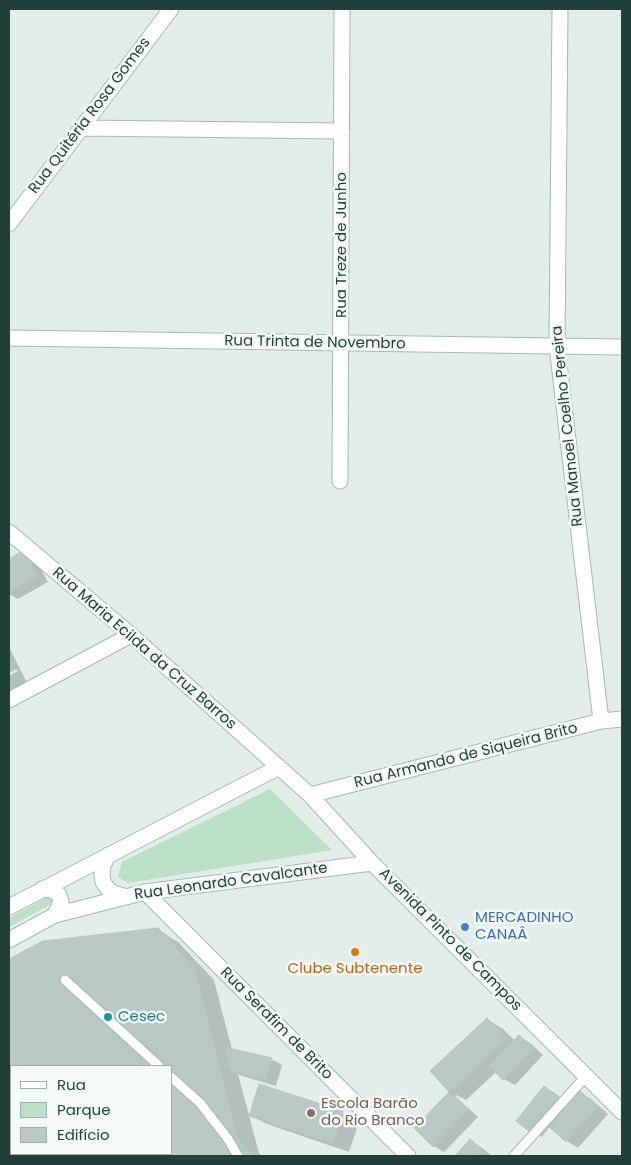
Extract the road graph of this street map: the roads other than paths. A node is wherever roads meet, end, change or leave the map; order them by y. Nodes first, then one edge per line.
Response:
1 (171, 9) edge
2 (342, 9) edge
3 (560, 9) edge
4 (81, 128) junction
5 (342, 131) junction
6 (9, 224) edge
7 (9, 338) edge
8 (342, 343) junction
9 (557, 346) junction
10 (622, 347) edge
11 (340, 480) dead end
12 (9, 532) edge
13 (131, 635) junction
14 (9, 700) edge
15 (622, 719) edge
16 (601, 721) junction
17 (278, 766) junction
18 (310, 795) junction
19 (108, 855) junction
20 (372, 863) junction
21 (42, 889) junction
22 (144, 892) junction
23 (127, 897) junction
24 (9, 906) edge
25 (55, 915) junction
26 (9, 940) edge
27 (66, 980) dead end
28 (158, 1065) edge
29 (586, 1076) junction
30 (172, 1078) edge
31 (622, 1112) edge
32 (238, 1156) edge
33 (408, 1156) edge
34 (514, 1156) edge

1 - 4 street, Rua Quitéria Rosa Gomes
2 - 5 street, Rua Treze de Junho
3 - 9 street, Rua Manoel Coelho Pereira
4 - 5 street
4 - 6 street, Rua Quitéria Rosa Gomes
5 - 8 street, Rua Treze de Junho
7 - 8 street, Rua Trinta de Novembro
8 - 9 street, Rua Trinta de Novembro
8 - 11 street, Rua Treze de Junho
9 - 10 street, Rua Trinta de Novembro
9 - 16 street, Rua Manoel Coelho Pereira
12 - 13 street, Rua Maria Ecilda da Cruz Barros
13 - 14 street
13 - 17 street, Rua Maria Ecilda da Cruz Barros
15 - 16 street, Rua Armando de Siqueira Brito
16 - 18 street, Rua Armando de Siqueira Brito
17 - 18 street, Avenida Pinto de Campos
17 - 19 street
18 - 20 street, Avenida Pinto de Campos
19 - 21 street
19 - 23 street
20 - 22 street, Rua Leonardo Cavalcante
20 - 29 street, Avenida Pinto de Campos
21 - 24 street
21 - 25 street
22 - 23 street, Rua Leonardo Cavalcante
22 - 33 street, Rua Serafim de Brito
23 - 25 street, Rua Leonardo Cavalcante
25 - 26 street, Rua Leonardo Cavalcante
27 - 28 lane
29 - 31 street, Avenida Pinto de Campos
29 - 34 lane
30 - 32 lane

